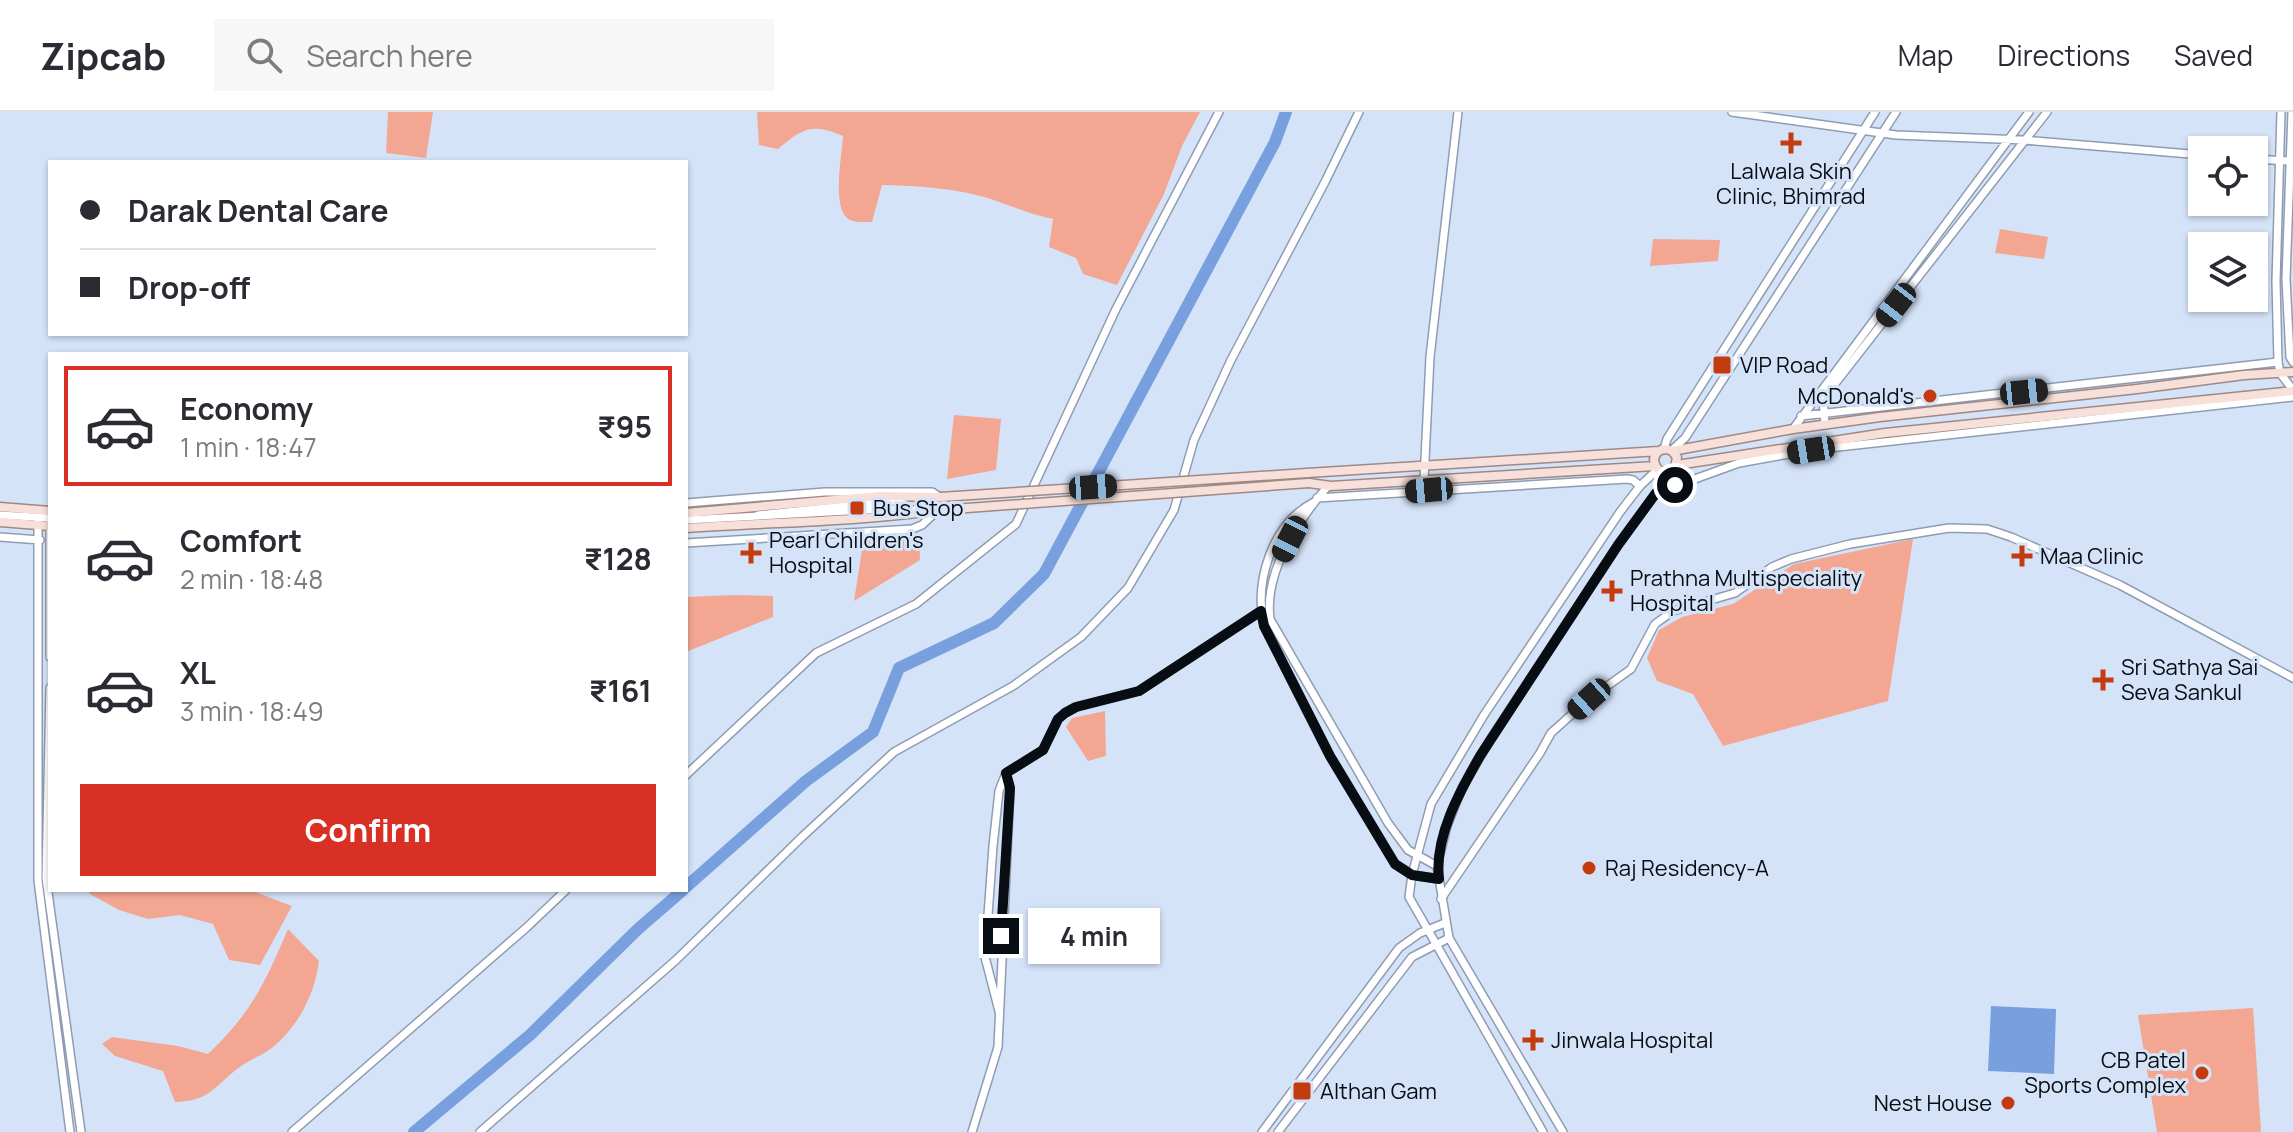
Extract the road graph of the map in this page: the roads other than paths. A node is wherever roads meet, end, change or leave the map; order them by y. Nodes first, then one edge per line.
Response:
1 (1219, 112) edge
2 (1359, 112) edge
3 (1458, 112) edge
4 (1732, 112) edge
5 (1875, 112) edge
6 (1896, 112) edge
7 (2029, 112) edge
8 (2047, 112) edge
9 (2281, 112) edge
10 (2292, 112) edge
11 (1863, 130) junction
12 (1882, 133) junction
13 (2024, 140) junction
14 (2005, 141) junction
15 (2188, 154) edge
16 (2268, 160) edge
17 (2279, 161) junction
18 (2290, 161) junction
19 (2278, 362) junction
20 (2293, 362) edge
21 (2293, 372) edge
22 (2280, 373) junction
23 (2110, 387) junction
24 (2293, 393) edge
25 (1823, 413) junction
26 (1801, 416) junction
27 (1825, 424) junction
28 (1793, 429) junction
29 (1724, 430) dead end
30 (1725, 441) junction
31 (1665, 450) junction
32 (1762, 454) junction
33 (1424, 464) junction
34 (1677, 465) junction
35 (1656, 468) junction
36 (1669, 472) junction
37 (1424, 480) junction
38 (1353, 485) junction
39 (1328, 486) junction
40 (1640, 486) junction
41 (1656, 493) junction
42 (939, 496) junction
43 (1353, 496) junction
44 (1316, 500) junction
45 (688, 503) edge
46 (0, 507) edge
47 (939, 510) junction
48 (48, 512) edge
49 (688, 513) edge
50 (0, 515) edge
51 (758, 515) junction
52 (38, 518) junction
53 (48, 518) edge
54 (688, 520) edge
55 (0, 522) edge
56 (48, 525) edge
57 (688, 528) edge
58 (0, 537) edge
59 (38, 540) junction
60 (48, 541) edge
61 (688, 543) edge
62 (1261, 611) junction
63 (2293, 678) edge
64 (48, 744) edge
65 (688, 773) edge
66 (1006, 773) junction
67 (1417, 856) junction
68 (1437, 866) junction
69 (1412, 875) junction
70 (1439, 879) junction
71 (43, 883) junction
72 (564, 892) edge
73 (1441, 899) junction
74 (1445, 923) junction
75 (1427, 930) junction
76 (1449, 938) junction
77 (1436, 944) junction
78 (999, 1011) junction
79 (70, 1132) edge
80 (81, 1132) edge
81 (292, 1132) edge
82 (480, 1132) edge
83 (972, 1132) edge
84 (1262, 1132) edge
85 (1278, 1132) edge
86 (1543, 1132) edge
87 (1563, 1132) edge

1 - 65 street
2 - 82 street
3 - 33 street
4 - 11 street
5 - 11 street
6 - 12 street
7 - 14 street
8 - 13 street
9 - 17 street
10 - 18 street
11 - 12 street
11 - 31 street
12 - 14 street
12 - 31 street
13 - 14 street
13 - 15 street
13 - 25 street
14 - 26 street
16 - 17 street
17 - 18 street
17 - 19 street
18 - 20 street
19 - 22 street
19 - 23 street
21 - 22 main road
22 - 23 main road
22 - 24 street
23 - 25 street
23 - 27 main road
24 - 32 main road
25 - 26 street
25 - 27 street
26 - 28 street
27 - 28 main road
28 - 30 main road
29 - 30 main road
30 - 31 main road
31 - 33 main road
31 - 34 main road
31 - 35 main road
32 - 34 main road
32 - 41 street
33 - 37 street
33 - 42 main road, bridge
34 - 36 main road
35 - 36 main road
35 - 37 main road
35 - 40 street
36 - 41 street
37 - 38 main road
38 - 39 main road
38 - 43 main road
39 - 44 street
39 - 47 main road, bridge
40 - 43 street
40 - 67 street
41 - 68 street
42 - 45 street
42 - 47 street
42 - 49 main road
42 - 51 street
43 - 44 street
44 - 62 street
44 - 67 street
46 - 52 main road
47 - 51 street
47 - 57 main road
47 - 61 street
48 - 52 main road
50 - 52 street
51 - 54 street
52 - 53 street
52 - 55 main road
52 - 56 main road
52 - 59 street
58 - 59 street
59 - 60 street
59 - 71 street
62 - 66 street
62 - 69 street
63 - 73 street
64 - 71 street
66 - 78 street
66 - 78 street
67 - 68 street
67 - 69 street
68 - 70 street
69 - 70 street
69 - 75 street
70 - 73 street
71 - 79 street
71 - 80 street
72 - 81 street
73 - 74 street
74 - 75 street
74 - 76 street
75 - 77 street
75 - 84 street
76 - 77 street
76 - 87 street
77 - 85 street
77 - 86 street
78 - 83 street

